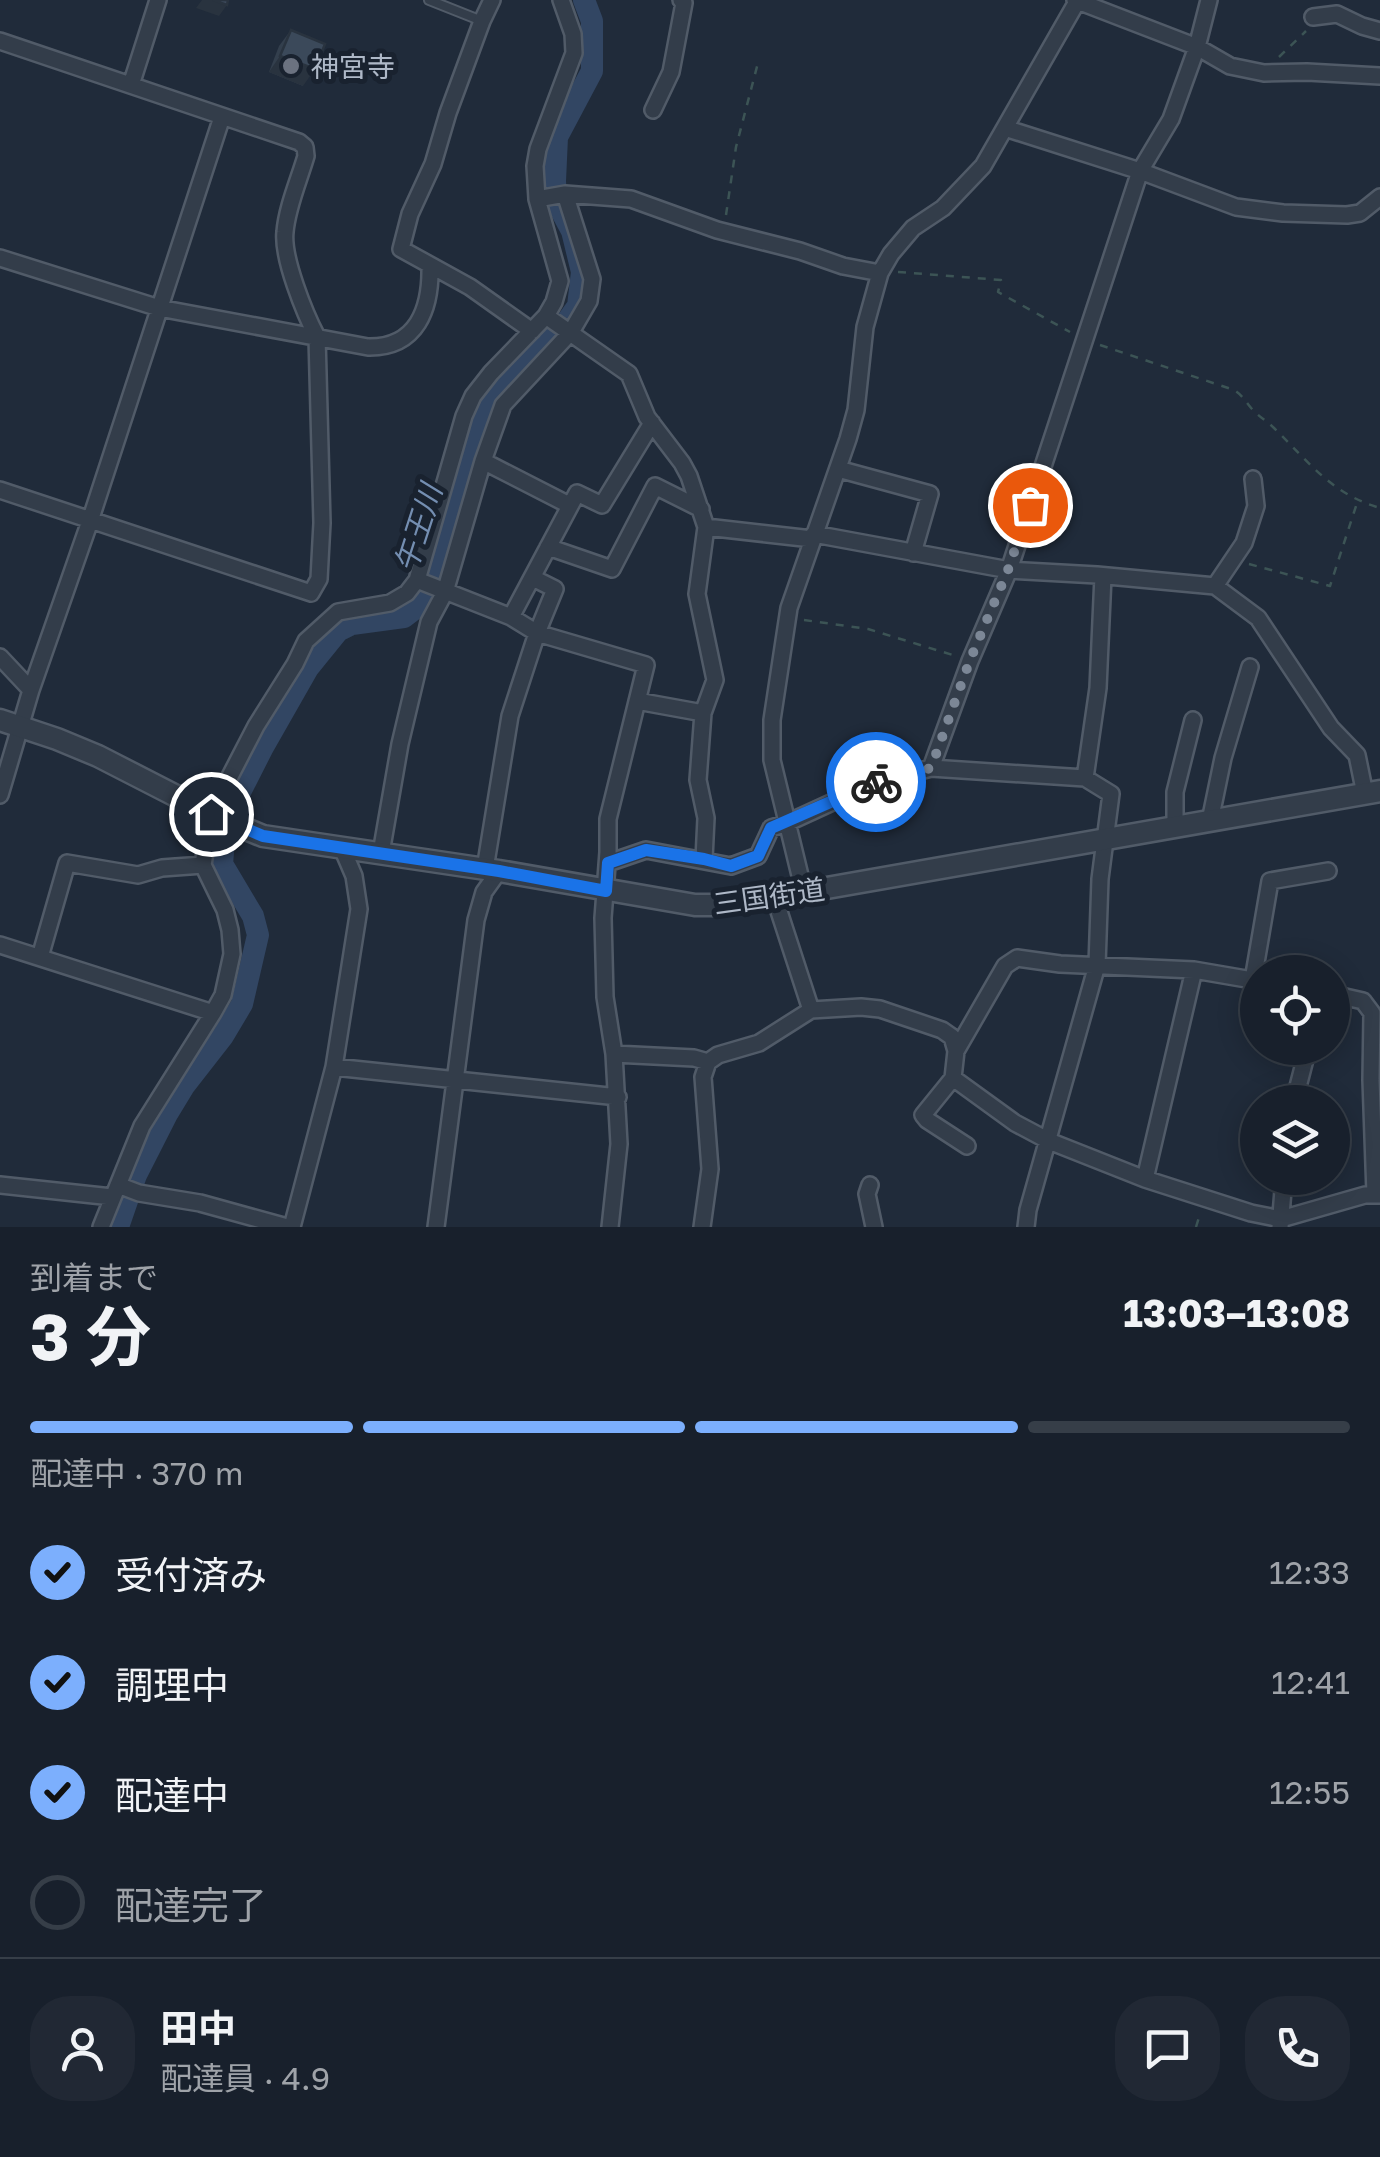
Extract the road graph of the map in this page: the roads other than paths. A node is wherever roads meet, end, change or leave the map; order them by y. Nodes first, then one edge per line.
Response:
1 (158, 0) edge
2 (429, 0) edge
3 (492, 0) edge
4 (681, 0) edge
5 (1076, 0) edge
6 (1209, 0) edge
7 (569, 3) edge
8 (1314, 17) road end
9 (482, 21) junction
10 (1380, 31) edge
11 (0, 41) edge
12 (1198, 47) junction
13 (1380, 76) edge
14 (130, 85) junction
15 (653, 110) dead end
16 (222, 117) junction
17 (1004, 128) junction
18 (1140, 171) junction
19 (565, 194) junction
20 (1380, 197) edge
21 (539, 198) junction
22 (0, 258) edge
23 (430, 266) junction
24 (881, 272) junction
25 (159, 308) junction
26 (548, 318) junction
27 (532, 331) junction
28 (571, 332) junction
29 (317, 337) junction
30 (652, 424) junction
31 (483, 461) junction
32 (838, 469) junction
33 (1253, 480) dead end
34 (0, 490) edge
35 (569, 504) junction
36 (701, 508) junction
37 (90, 520) junction
38 (706, 528) junction
39 (813, 536) junction
40 (548, 547) junction
41 (913, 553) junction
42 (1008, 570) junction
43 (1104, 576) junction
44 (533, 578) junction
45 (419, 581) junction
46 (1215, 586) junction
47 (444, 592) junction
48 (311, 593) junction
49 (338, 612) junction
50 (511, 618) junction
51 (538, 633) junction
52 (0, 657) edge
53 (1250, 667) dead end
54 (31, 690) junction
55 (637, 700) junction
56 (703, 713) junction
57 (0, 720) edge
58 (1192, 720) dead end
59 (21, 726) junction
60 (931, 768) junction
61 (1085, 778) junction
62 (1372, 793) edge
63 (0, 794) edge
64 (214, 815) junction
65 (1210, 820) junction
66 (786, 824) junction
67 (1175, 826) junction
68 (1105, 838) junction
69 (342, 848) junction
70 (381, 854) junction
71 (704, 859) junction
72 (608, 863) junction
73 (204, 865) junction
74 (492, 870) junction
75 (1328, 870) dead end
76 (606, 891) junction
77 (804, 892) junction
78 (774, 896) junction
79 (0, 945) edge
80 (1259, 955) edge
81 (40, 958) junction
82 (1097, 965) junction
83 (1194, 970) junction
84 (1240, 978) edge
85 (1350, 998) edge
86 (812, 1010) junction
87 (213, 1014) junction
88 (956, 1051) junction
89 (614, 1054) junction
90 (708, 1062) junction
91 (334, 1066) junction
92 (953, 1078) junction
93 (454, 1080) junction
94 (1376, 1096) edge
95 (618, 1097) junction
96 (1049, 1140) junction
97 (967, 1146) dead end
98 (1145, 1179) junction
99 (0, 1185) edge
100 (870, 1185) dead end
101 (117, 1190) junction
102 (1378, 1194) edge
103 (1282, 1195) edge
104 (1280, 1223) edge
105 (101, 1227) edge
106 (289, 1227) edge
107 (436, 1227) edge
108 (610, 1227) edge
109 (702, 1227) edge
110 (874, 1227) edge
111 (1026, 1227) edge

1 - 14 street
2 - 9 lane
3 - 9 street
4 - 15 street
5 - 12 street
5 - 17 street
6 - 12 street
7 - 21 street
8 - 10 street
9 - 23 street
11 - 14 street
12 - 13 street
12 - 18 street
14 - 16 street
16 - 25 street
16 - 29 street
17 - 18 street
17 - 24 street
18 - 20 street
18 - 42 street
19 - 21 street
19 - 24 street
19 - 28 street
21 - 26 street
22 - 25 street
23 - 27 street
23 - 29 street
24 - 32 street
25 - 29 street
25 - 37 street
26 - 27 street
26 - 28 street
27 - 45 street
28 - 30 street
28 - 31 street
29 - 48 street
30 - 35 street
30 - 36 street
31 - 35 street
31 - 47 street
32 - 39 street
32 - 41 street
33 - 46 street
34 - 37 street
35 - 40 street
36 - 38 street
36 - 40 street
37 - 48 street
37 - 54 street
38 - 39 street
38 - 56 street
39 - 41 street
39 - 66 street
40 - 44 street
41 - 42 street
42 - 43 street
42 - 60 street
43 - 46 street
43 - 61 street
44 - 50 street
44 - 51 street
45 - 47 street
45 - 49 street
46 - 62 street
47 - 50 street
47 - 70 street
48 - 49 street
49 - 64 street
50 - 51 street
51 - 55 street
51 - 74 street
52 - 54 street
53 - 65 street
54 - 59 street
55 - 56 street
55 - 72 street
56 - 71 street
57 - 59 street, 三国街道
58 - 67 street
59 - 63 street
59 - 64 street, 三国街道
60 - 61 street
60 - 66 street
61 - 68 street
62 - 65 street, 三国街道
64 - 69 street, 三国街道
64 - 73 street
65 - 67 street, 三国街道
66 - 71 street
66 - 77 street
67 - 68 street, 三国街道
68 - 77 street, 三国街道
68 - 82 street
69 - 70 street, 三国街道
69 - 91 street
70 - 74 street, 三国街道
71 - 72 street
72 - 76 street
73 - 81 street
73 - 87 street
74 - 76 street, 三国街道
74 - 93 street
75 - 80 street
76 - 78 street, 三国街道
76 - 89 street
77 - 78 street, 三国街道
78 - 86 street
79 - 81 street
81 - 87 street
82 - 83 street
82 - 88 street
82 - 96 street
83 - 84 street
83 - 98 street
85 - 94 street
86 - 88 street
86 - 90 street
87 - 101 street
88 - 92 street
89 - 90 street
89 - 95 street
90 - 109 street
91 - 93 street
91 - 106 street
92 - 96 street
92 - 97 street
93 - 95 street
93 - 107 street
94 - 102 street
95 - 108 street
96 - 98 street
96 - 111 street
98 - 104 street
99 - 101 street
100 - 110 street
101 - 105 street
101 - 106 street
102 - 104 street
103 - 104 street

